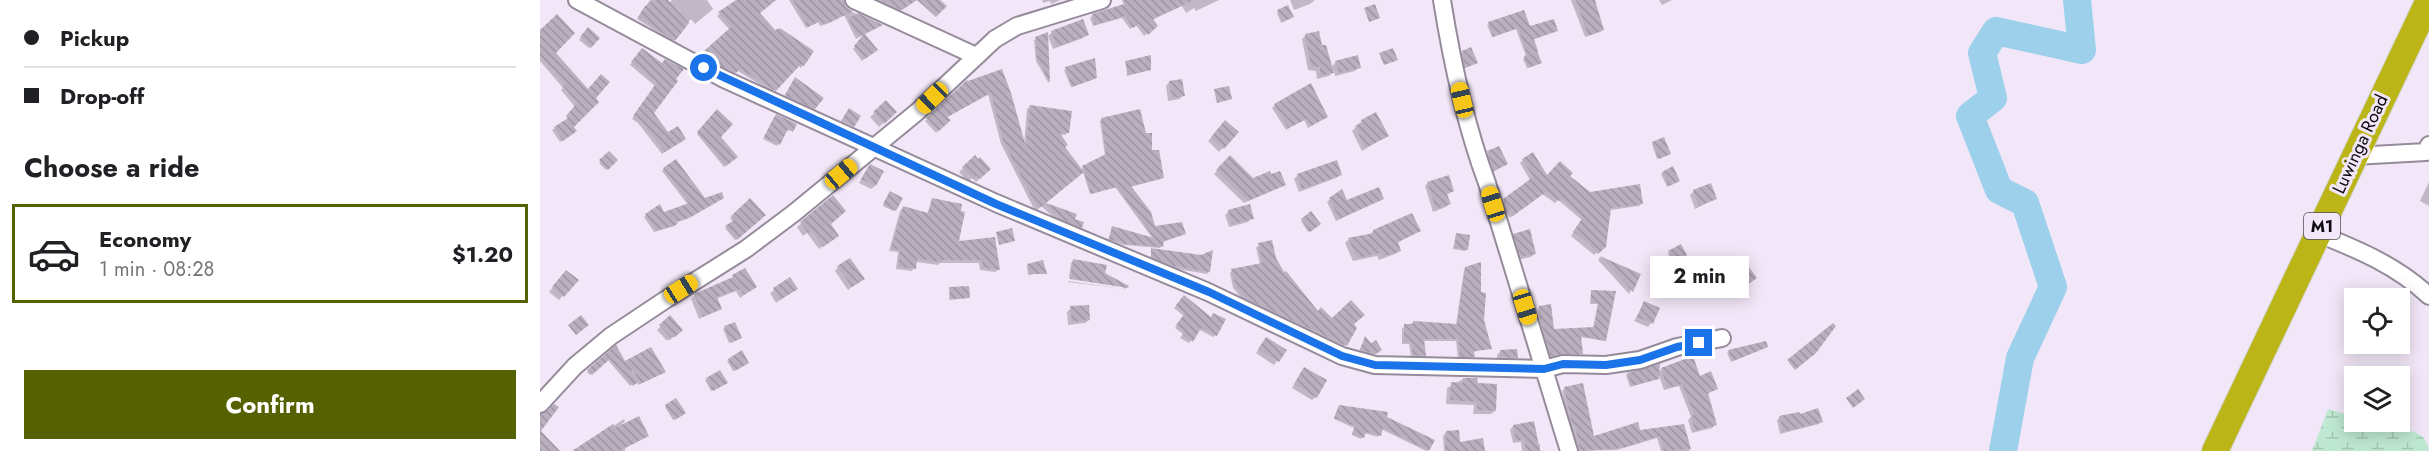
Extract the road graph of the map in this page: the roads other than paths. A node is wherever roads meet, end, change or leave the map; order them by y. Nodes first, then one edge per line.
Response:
1 (577, 0) edge
2 (854, 0) edge
3 (1102, 0) edge
4 (1442, 0) edge
5 (2429, 0) edge
6 (976, 56) junction
7 (2429, 145) edge
8 (873, 148) junction
9 (2354, 156) junction
10 (2319, 234) junction
11 (2429, 297) edge
12 (1722, 338) dead end
13 (1544, 369) junction
14 (540, 404) edge
15 (1569, 451) edge
16 (2215, 451) edge

1 - 8 street
2 - 6 street
3 - 6 street
4 - 13 street
5 - 9 highway, Luwinga Road / M1
6 - 8 street
7 - 9 street
8 - 13 street
8 - 14 street
9 - 10 highway, Luwinga Road / M1
10 - 11 street
10 - 16 highway, Luwinga Road / M1
12 - 13 street
13 - 15 street

